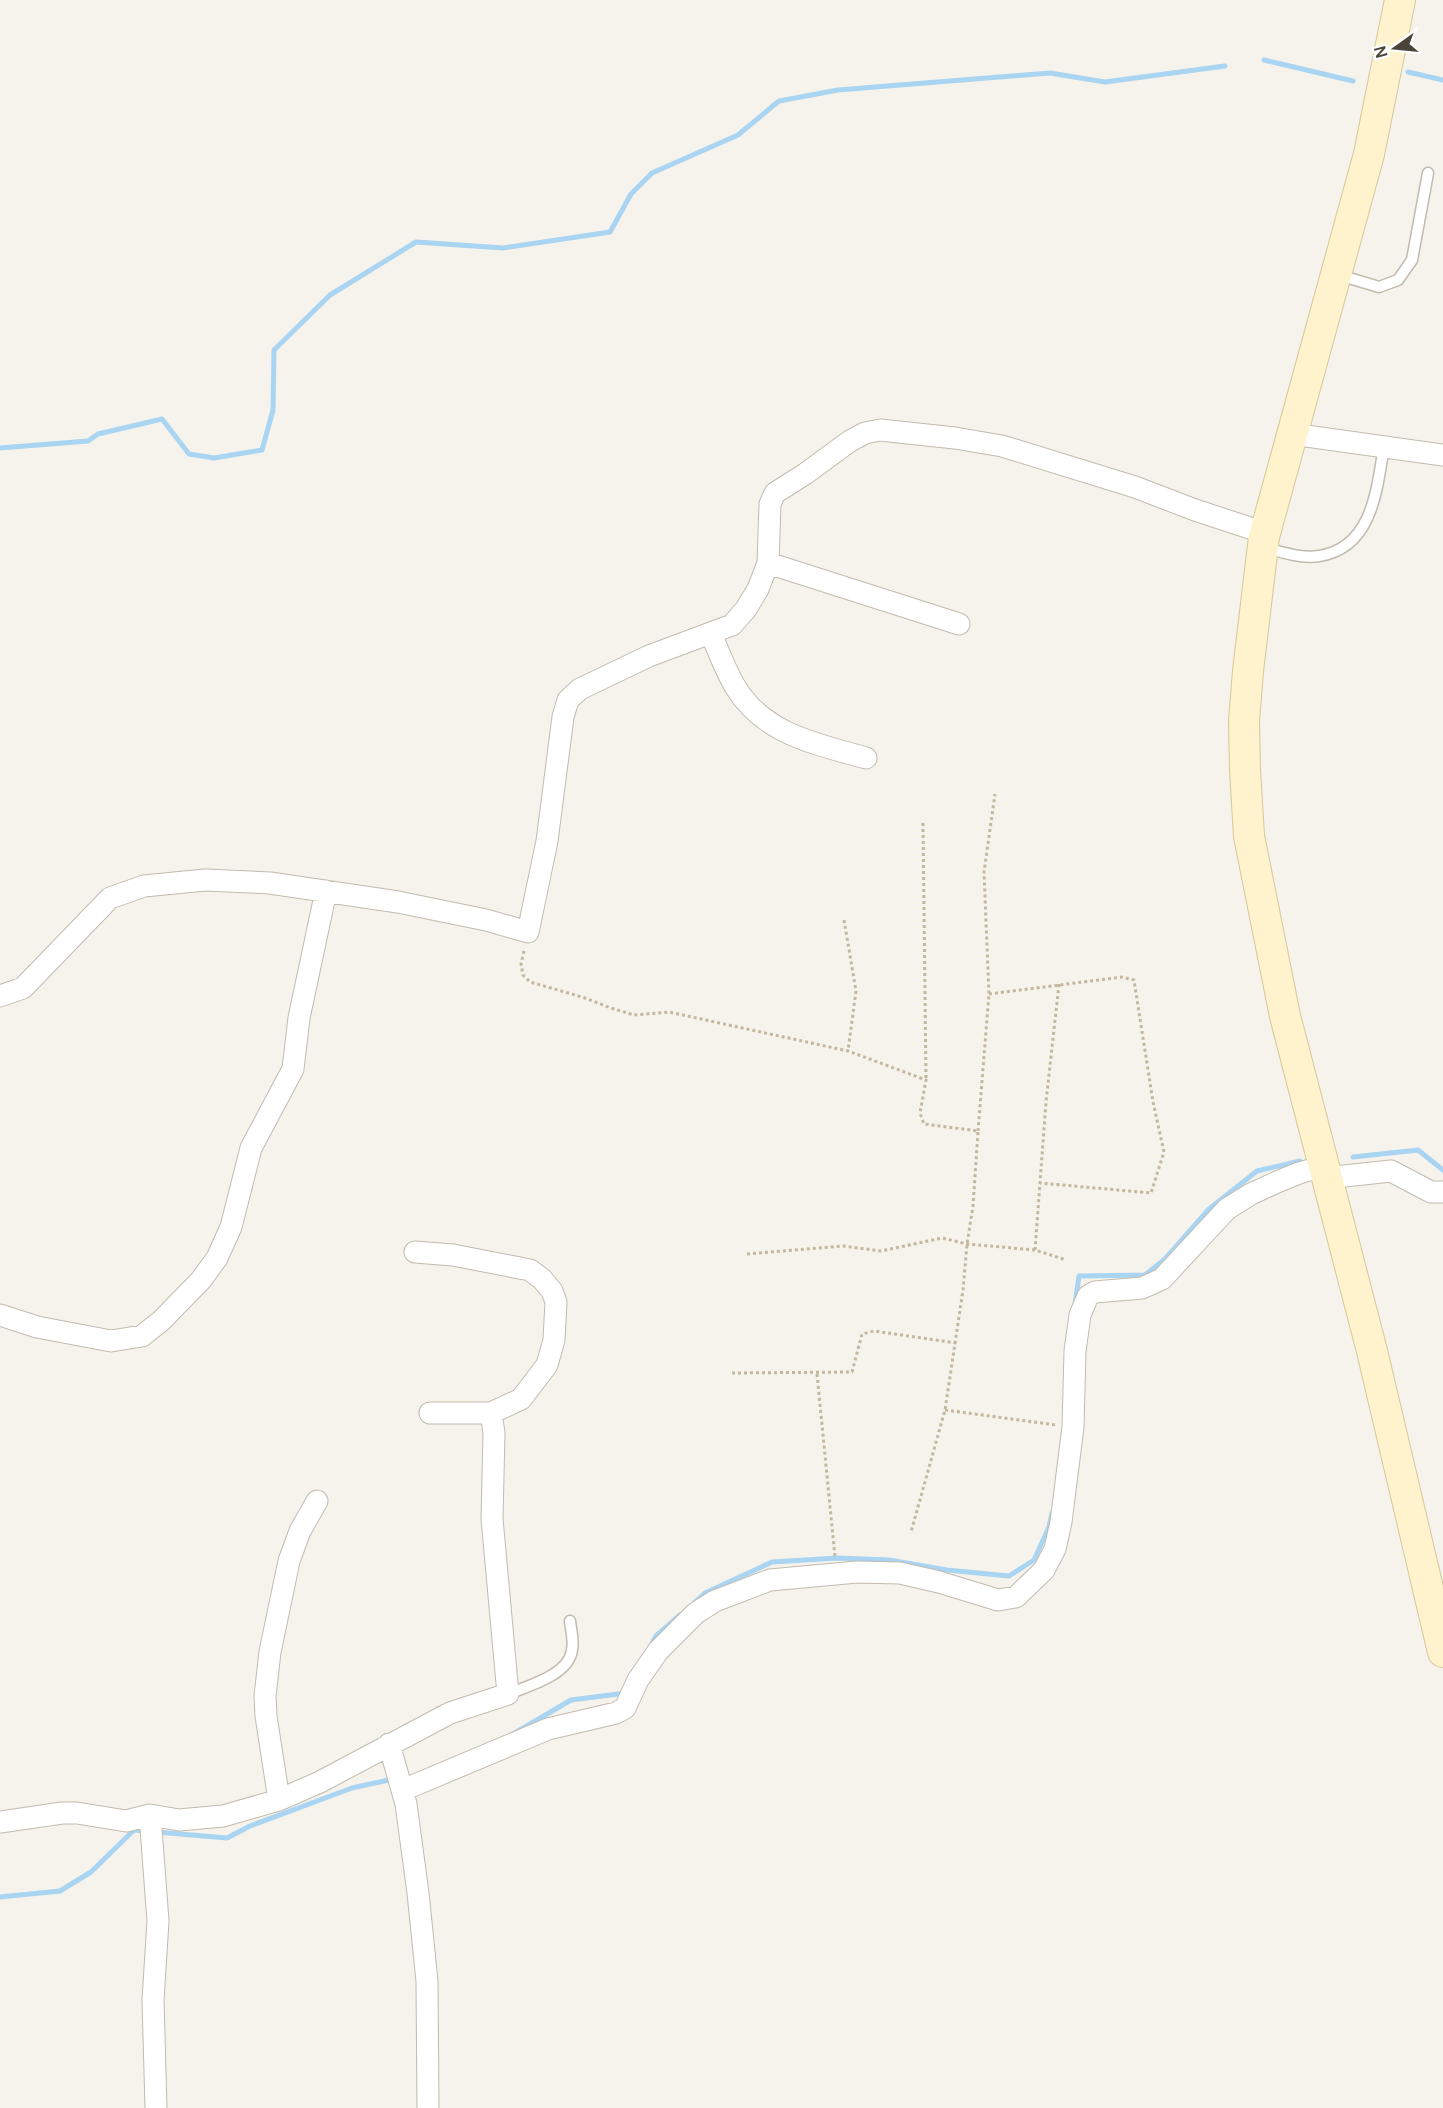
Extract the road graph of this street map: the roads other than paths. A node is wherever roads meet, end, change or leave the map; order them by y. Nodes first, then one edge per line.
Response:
1 (1400, 0) edge
2 (1428, 173) dead end
3 (1335, 274) junction
4 (1292, 434) junction
5 (1384, 446) junction
6 (1443, 454) edge
7 (1264, 540) junction
8 (768, 563) junction
9 (959, 624) dead end
10 (711, 634) junction
11 (866, 758) dead end
12 (326, 891) junction
13 (0, 996) edge
14 (1325, 1172) junction
15 (1443, 1192) edge
16 (415, 1252) dead end
17 (0, 1316) edge
18 (430, 1413) dead end
19 (491, 1413) junction
20 (316, 1501) dead end
21 (570, 1621) dead end
22 (1443, 1652) edge
23 (508, 1694) junction
24 (391, 1748) junction
25 (402, 1786) junction
26 (279, 1800) junction
27 (150, 1819) junction
28 (0, 1822) edge
29 (156, 2108) edge
30 (428, 2108) edge

1 - 3 street
2 - 3 lane
3 - 4 street
4 - 5 street
4 - 7 street
5 - 6 street
5 - 7 lane
7 - 8 street
7 - 14 street
8 - 9 street
8 - 10 street
10 - 11 street
10 - 12 street
12 - 13 street
12 - 17 street
14 - 15 street
14 - 22 street
14 - 25 street
16 - 19 street
18 - 19 street
19 - 23 street
20 - 26 street
21 - 23 lane
23 - 24 street
24 - 25 street
24 - 26 street
25 - 30 street
26 - 27 street
27 - 28 street
27 - 29 street

